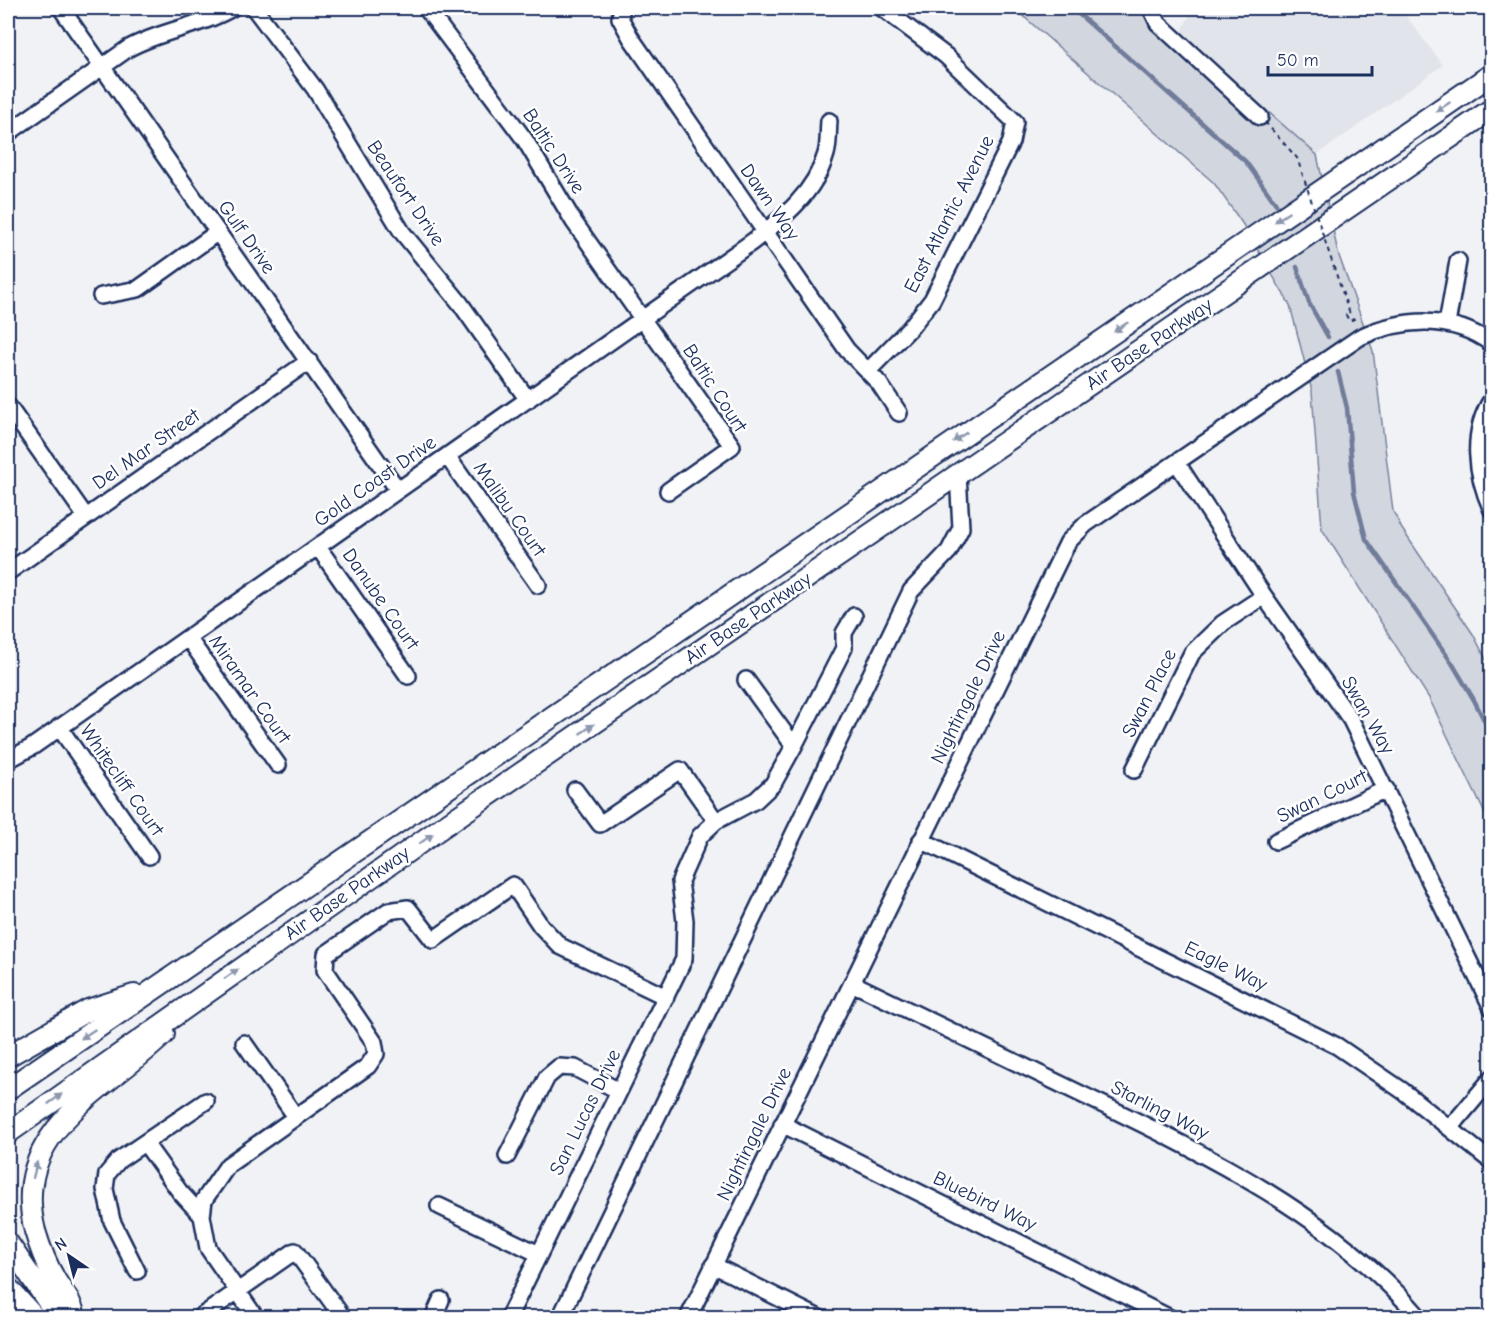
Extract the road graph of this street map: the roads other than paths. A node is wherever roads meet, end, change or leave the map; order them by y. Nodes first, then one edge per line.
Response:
1 (61, 8) edge
2 (232, 8) edge
3 (254, 8) edge
4 (426, 8) edge
5 (622, 8) edge
6 (882, 8) edge
7 (1151, 8) edge
8 (102, 66) junction
9 (1491, 74) edge
10 (1491, 109) edge
11 (1262, 120) road end
12 (829, 121) dead end
13 (8, 133) edge
14 (218, 232) junction
15 (765, 233) junction
16 (1458, 261) dead end
17 (101, 296) dead end
18 (644, 320) junction
19 (1447, 324) junction
20 (1491, 344) edge
21 (309, 361) junction
22 (868, 371) junction
23 (1491, 399) edge
24 (528, 400) junction
25 (8, 406) edge
26 (899, 413) dead end
27 (447, 456) junction
28 (1177, 463) junction
29 (958, 474) junction
30 (398, 490) junction
31 (668, 491) dead end
32 (1491, 510) edge
33 (86, 517) junction
34 (318, 547) junction
35 (8, 572) edge
36 (538, 585) dead end
37 (1264, 596) junction
38 (854, 616) dead end
39 (188, 638) junction
40 (408, 676) dead end
41 (746, 680) dead end
42 (59, 728) junction
43 (794, 747) junction
44 (8, 760) edge
45 (278, 765) dead end
46 (1134, 770) dead end
47 (1386, 789) junction
48 (575, 790) dead end
49 (716, 821) junction
50 (921, 840) junction
51 (1276, 841) dead end
52 (149, 856) dead end
53 (852, 983) junction
54 (154, 989) junction
55 (201, 995) junction
56 (666, 997) junction
57 (1491, 1008) edge
58 (244, 1043) dead end
59 (8, 1056) edge
60 (1491, 1078) edge
61 (8, 1089) edge
62 (619, 1091) junction
63 (206, 1101) dead end
64 (296, 1117) junction
65 (782, 1124) junction
66 (1450, 1128) junction
67 (8, 1133) edge
68 (145, 1143) junction
69 (507, 1156) dead end
70 (1491, 1162) edge
71 (439, 1206) dead end
72 (202, 1216) junction
73 (8, 1243) edge
74 (539, 1254) junction
75 (713, 1265) junction
76 (137, 1271) dead end
77 (8, 1287) edge
78 (237, 1291) junction
79 (441, 1300) dead end
80 (339, 1312) dead end
81 (35, 1317) edge
82 (59, 1317) edge
83 (75, 1317) edge
84 (199, 1317) edge
85 (256, 1317) edge
86 (433, 1317) edge
87 (508, 1317) edge
88 (560, 1317) edge
89 (688, 1317) edge
90 (819, 1317) edge
91 (1170, 1317) edge
92 (1420, 1317) edge

1 - 8 street, Gulf Drive
2 - 8 street
3 - 24 street, Beaufort Drive
4 - 18 street, Baltic Drive
5 - 15 street, Dawn Way
6 - 22 street, East Atlantic Avenue
7 - 11 street
8 - 13 street
8 - 14 street, Gulf Drive
9 -> 54 main road, Air Base Parkway
10 - 29 main road, Air Base Parkway
12 - 15 street, Gold Coast Drive
14 - 17 street
14 - 21 street, Gulf Drive
15 - 18 street, Gold Coast Drive
15 - 22 street, Dawn Way
16 - 19 street
18 - 24 street, Gold Coast Drive
18 - 31 street, Baltic Court
19 - 20 street, Nightingale Drive
19 - 28 street, Nightingale Drive
21 - 30 street, Gulf Drive
21 - 33 street, Del Mar Street
22 - 26 street, Dawn Way
23 - 32 street
24 - 27 street, Gold Coast Drive
25 - 33 street
27 - 30 street, Gold Coast Drive
27 - 36 street, Malibu Court
28 - 37 street, Swan Way
28 - 50 street, Nightingale Drive
55 -> 29 main road, Air Base Parkway
29 - 88 street
30 - 34 street, Gold Coast Drive
33 - 35 street, Del Mar Street
34 - 39 street, Gold Coast Drive
34 - 40 street, Danube Court
37 - 46 street, Swan Place
37 - 47 street, Swan Way
38 - 43 street
39 - 42 street, Gold Coast Drive
39 - 45 street, Miramar Court
41 - 43 street
42 - 44 street, Gold Coast Drive
42 - 52 street, Whitecliff Court
43 - 49 street
47 - 51 street, Swan Court
47 - 57 street, Swan Way
48 - 49 street
49 - 56 street, San Lucas Drive
50 - 53 street, Nightingale Drive
50 - 66 street, Eagle Way
53 - 65 street, Nightingale Drive
53 - 92 street, Starling Way
54 - 59 main road
54 -> 61 main road, Air Base Parkway
67 -> 55 main road, Air Base Parkway
83 -> 55 main road
56 - 62 street, San Lucas Drive
56 - 64 street
58 - 64 street
60 - 66 street
62 - 69 street
62 - 74 street, San Lucas Drive
63 - 68 street
64 - 72 street
65 - 75 street, Nightingale Drive
65 - 91 street, Bluebird Way
66 - 70 street, Eagle Way
68 - 72 street
68 - 76 street
71 - 74 street
72 - 78 street
73 - 82 main road
74 - 87 street, San Lucas Drive
75 - 89 street, Nightingale Drive
75 - 90 street
77 - 81 main road
78 - 80 street
78 - 84 street
78 - 85 street
79 - 86 street

